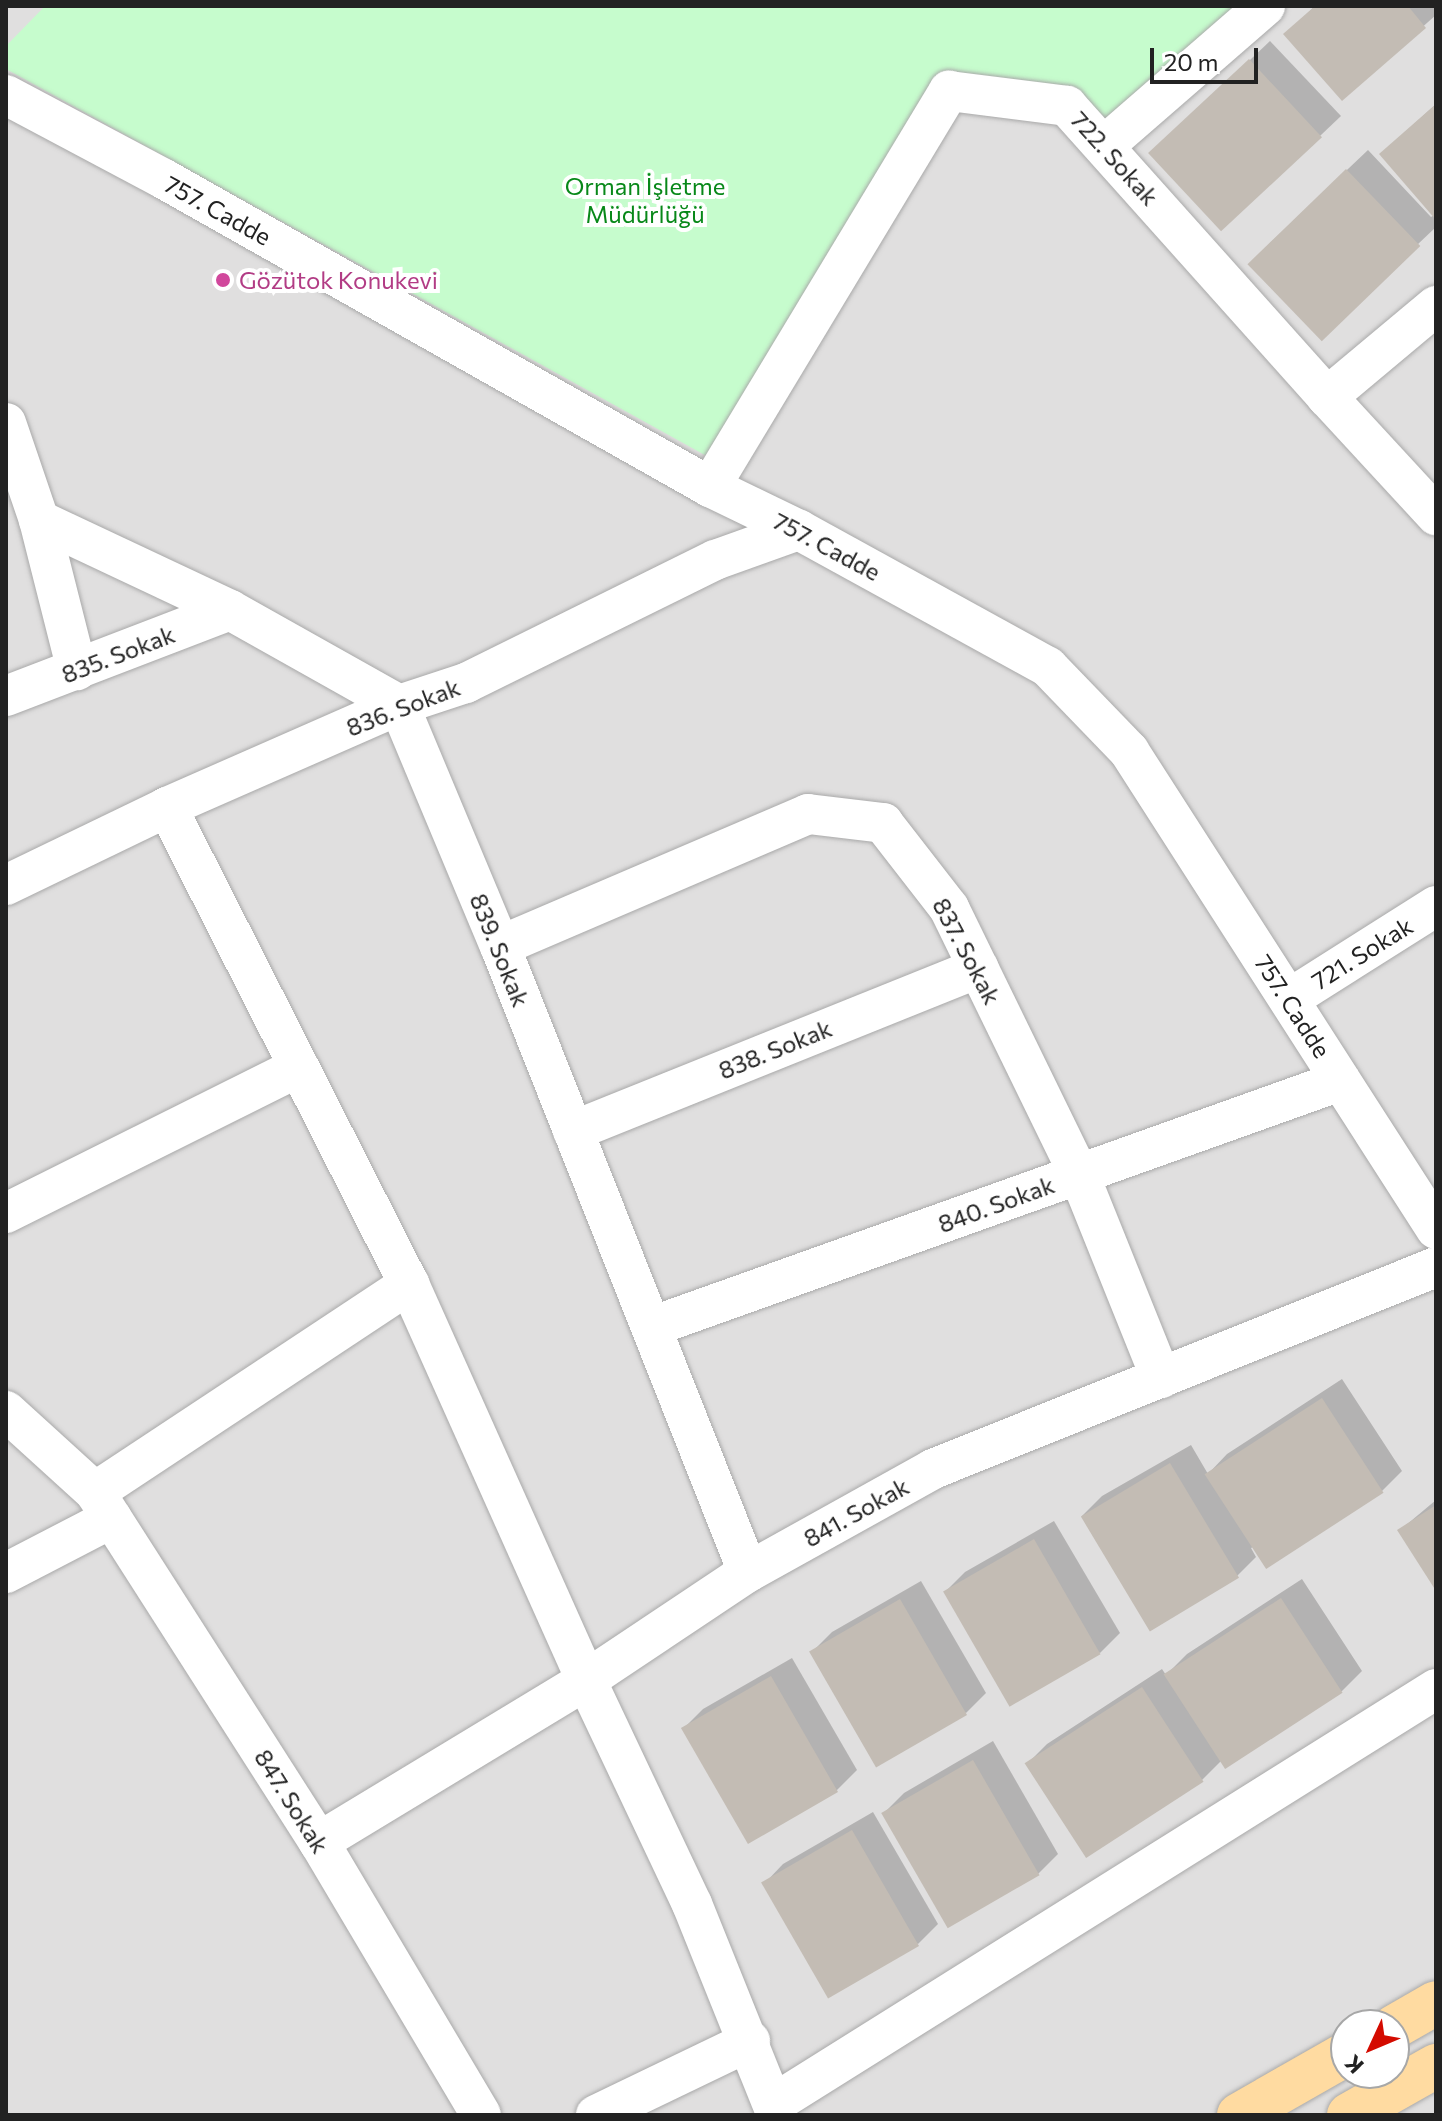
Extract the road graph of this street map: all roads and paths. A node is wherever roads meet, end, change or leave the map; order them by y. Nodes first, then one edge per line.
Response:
1 (1265, 6) edge
2 (6, 95) edge
3 (1105, 145) junction
4 (1436, 306) edge
5 (1327, 397) junction
6 (6, 423) edge
7 (710, 487) junction
8 (1436, 515) edge
9 (39, 520) junction
10 (799, 530) junction
11 (230, 610) junction
12 (77, 670) junction
13 (6, 696) edge
14 (399, 705) junction
15 (167, 807) junction
16 (6, 885) edge
17 (1436, 906) edge
18 (500, 946) junction
19 (978, 968) junction
20 (1289, 999) junction
21 (299, 1067) junction
22 (1340, 1081) junction
23 (573, 1131) junction
24 (1079, 1174) junction
25 (6, 1213) edge
26 (1436, 1229) edge
27 (1436, 1267) edge
28 (409, 1284) junction
29 (651, 1327) junction
30 (1161, 1378) junction
31 (6, 1411) edge
32 (103, 1505) junction
33 (748, 1572) junction
34 (6, 1573) edge
35 (586, 1680) junction
36 (1436, 1689) edge
37 (319, 1842) junction
38 (1436, 2003) edge
39 (1410, 2018) edge
40 (750, 2041) junction
41 (1330, 2063) edge
42 (1436, 2066) edge
43 (776, 2109) edge
44 (481, 2115) edge
45 (596, 2115) edge
46 (1239, 2115) edge
47 (1349, 2115) edge

1 - 3 street
2 - 7 street, 757. Cadde
3 - 5 street, 722. Sokak
3 - 7 street, 722. Sokak
4 - 5 street
5 - 8 street, 722. Sokak
6 - 9 street
7 - 10 street, 757. Cadde
9 - 11 street
9 - 12 street
10 - 14 street, 836. Sokak
10 - 20 street, 757. Cadde
11 - 12 street, 835. Sokak
11 - 14 street
12 - 13 street, 835. Sokak
14 - 15 street, 836. Sokak
14 - 18 street, 839. Sokak
15 - 16 street, 836. Sokak
15 - 21 street
17 - 20 street, 721. Sokak
18 - 19 street, 837. Sokak
18 - 23 street, 839. Sokak
19 - 23 street, 838. Sokak
19 - 24 street, 837. Sokak
20 - 22 street, 757. Cadde
21 - 25 street
21 - 28 street
22 - 24 street, 840. Sokak
22 - 26 street, 757. Cadde
23 - 29 street, 839. Sokak
24 - 29 street, 840. Sokak
24 - 30 street, 837. Sokak
27 - 30 street, 841. Sokak
28 - 32 street
28 - 35 street
29 - 33 street, 839. Sokak
30 - 33 street, 841. Sokak
31 - 32 street, 847. Sokak
32 - 34 street
32 - 37 street, 847. Sokak
33 - 35 street, 841. Sokak
35 - 37 street, 841. Sokak
35 - 40 street
36 - 43 street
37 - 44 street, 847. Sokak
38 - 39 main road
40 - 43 street
40 - 45 street
41 - 46 main road
42 - 47 main road

